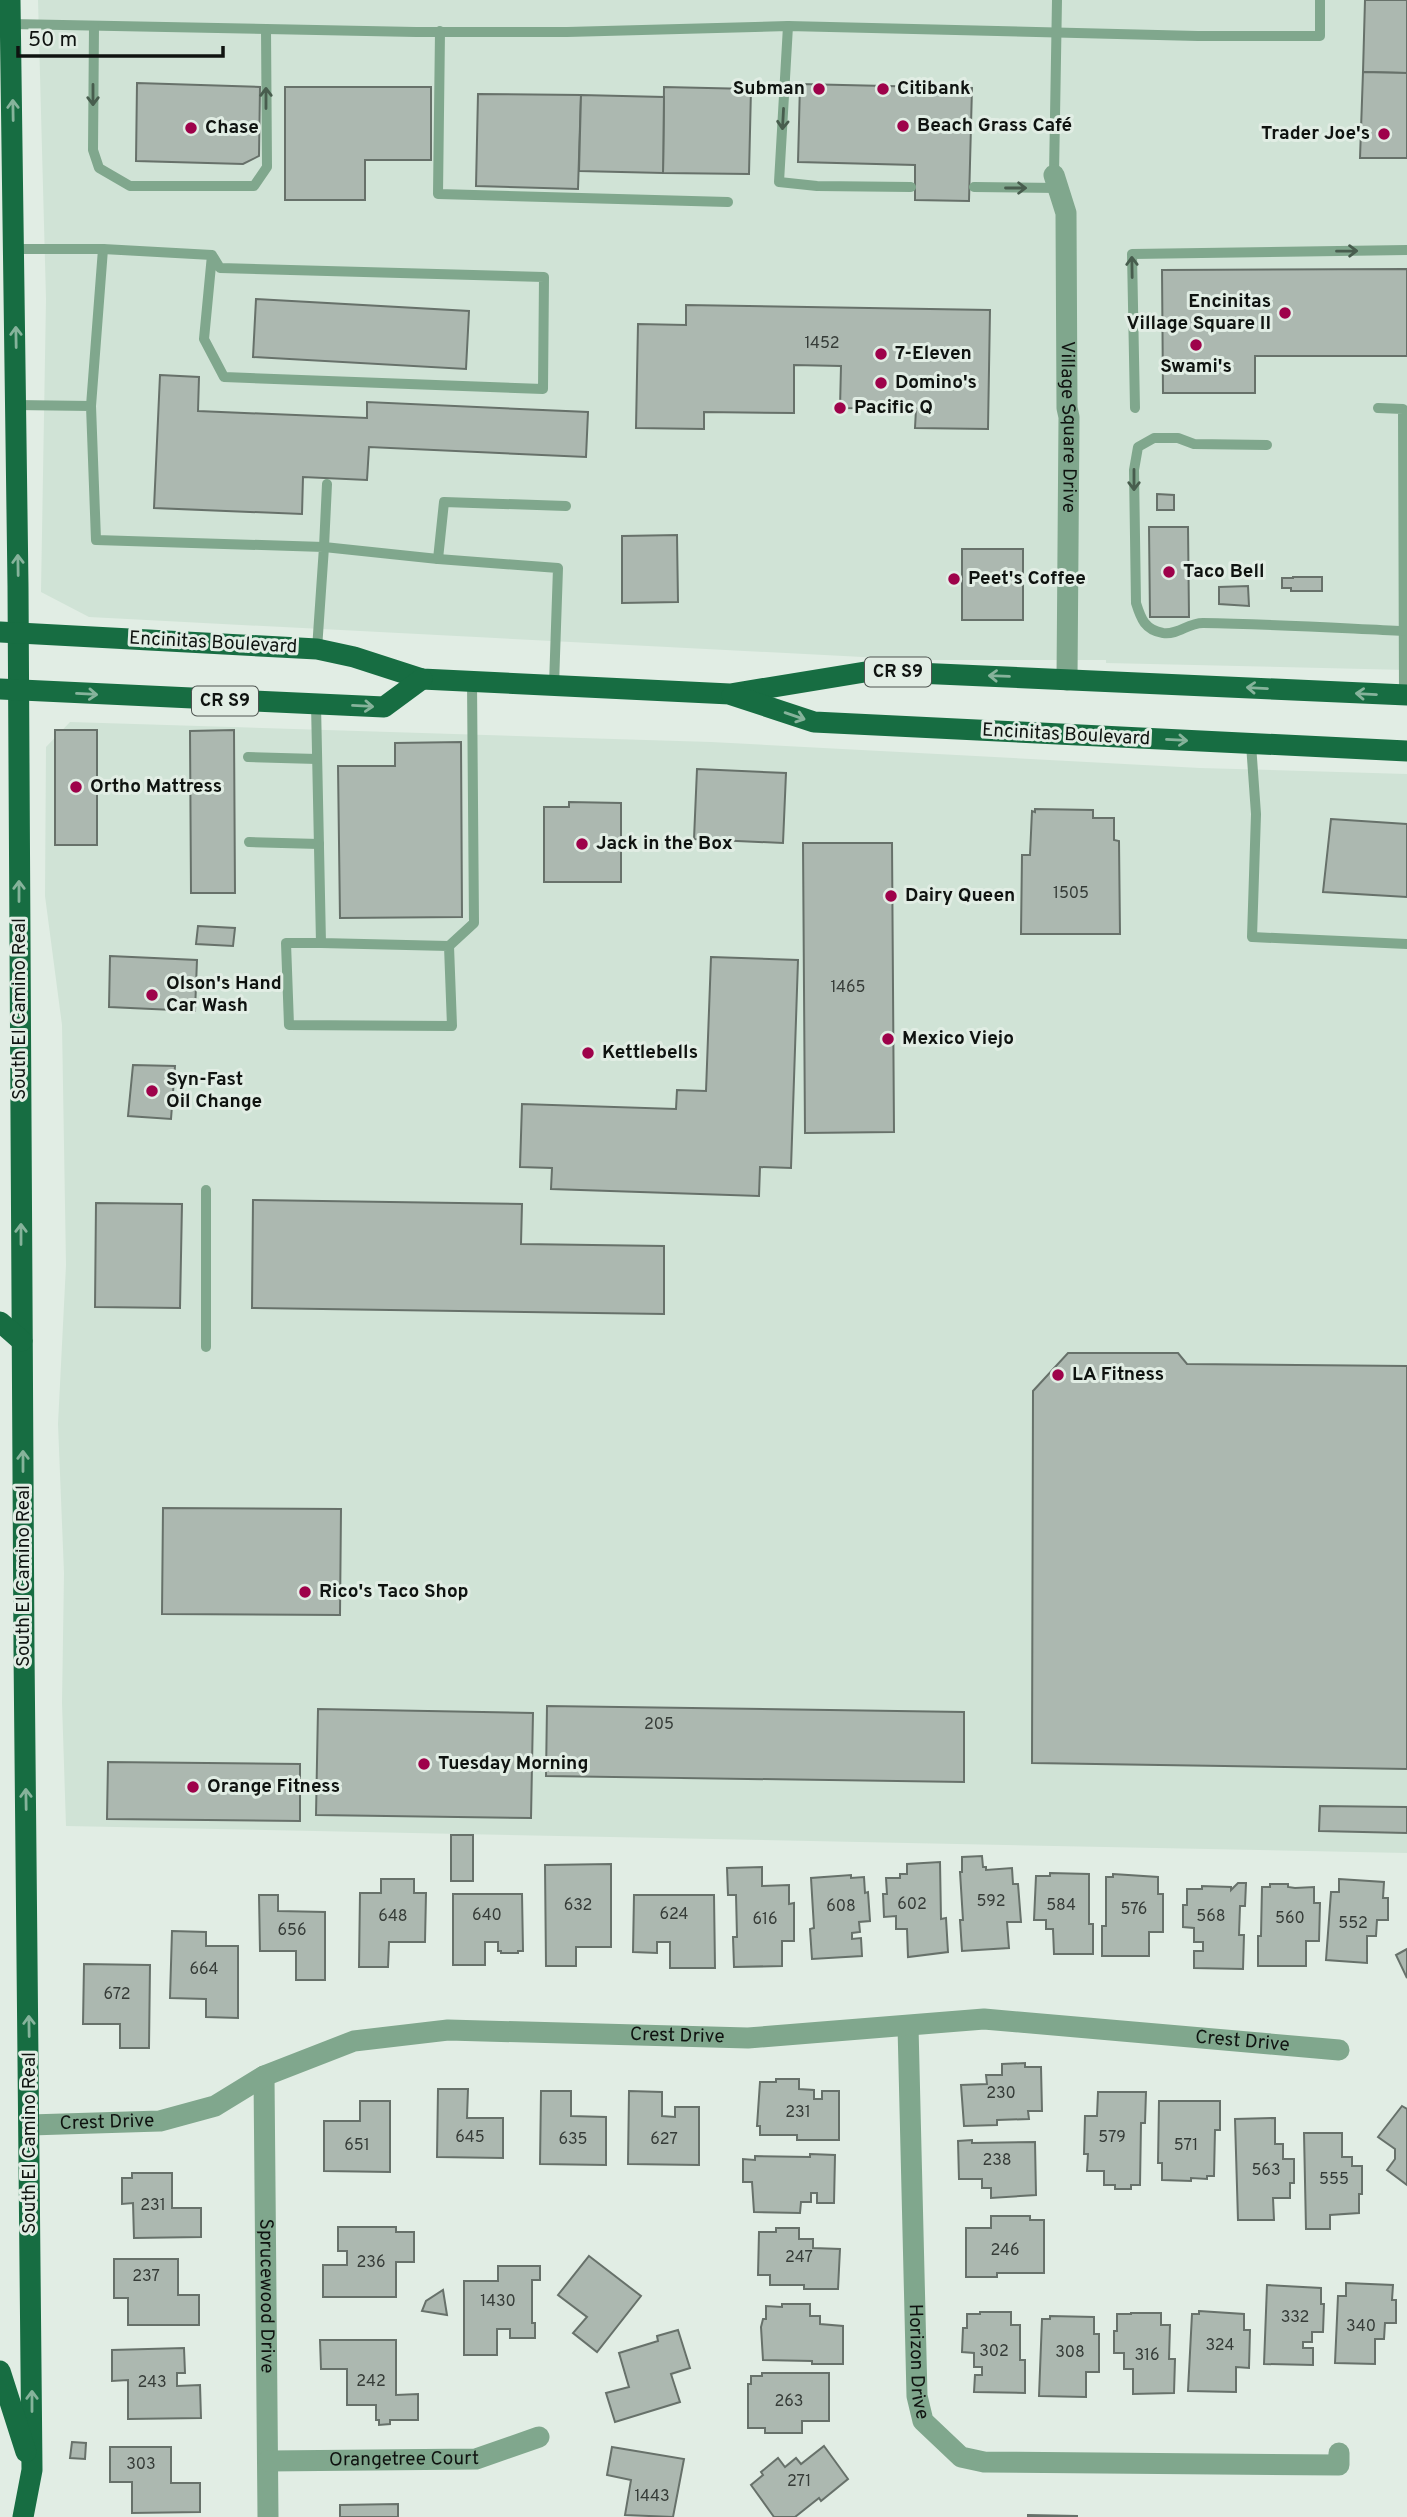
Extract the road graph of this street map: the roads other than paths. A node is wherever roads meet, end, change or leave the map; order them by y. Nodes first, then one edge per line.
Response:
1 (10, 0) edge
2 (1057, 0) edge
3 (1320, 0) edge
4 (5, 22) edge
5 (94, 26) junction
6 (788, 26) junction
7 (266, 29) junction
8 (440, 32) junction
9 (1056, 33) junction
10 (1056, 181) junction
11 (911, 187) dead end
12 (974, 187) dead end
13 (728, 202) dead end
14 (15, 249) junction
15 (103, 249) junction
16 (1407, 250) edge
17 (212, 255) junction
18 (16, 405) junction
19 (91, 406) junction
20 (1135, 408) dead end
21 (1378, 408) dead end
22 (1267, 445) dead end
23 (327, 484) dead end
24 (566, 506) dead end
25 (324, 547) junction
26 (438, 559) junction
27 (1404, 631) junction
28 (9, 633) edge
29 (317, 649) junction
30 (422, 680) junction
31 (1067, 680) junction
32 (472, 682) junction
33 (554, 685) junction
34 (9, 690) edge
35 (730, 694) junction
36 (1406, 695) edge
37 (316, 704) junction
38 (1251, 744) junction
39 (1407, 751) edge
40 (248, 757) dead end
41 (317, 759) junction
42 (249, 842) dead end
43 (318, 844) junction
44 (321, 943) junction
45 (1407, 944) edge
46 (449, 946) junction
47 (206, 1190) dead end
48 (0, 1322) edge
49 (22, 1341) junction
50 (206, 1348) dead end
51 (908, 2026) junction
52 (1339, 2050) dead end
53 (264, 2076) junction
54 (30, 2125) junction
55 (0, 2371) edge
56 (539, 2437) dead end
57 (1339, 2453) dead end
58 (268, 2461) junction
59 (32, 2470) junction
60 (23, 2517) edge
61 (268, 2517) edge

1 - 4 main road, South El Camino Real
2 - 9 lane
3 - 9 lane
4 - 5 lane
14 -> 4 main road, South El Camino Real
5 - 7 lane
5 -> 7 lane
6 - 8 lane
6 - 9 lane
6 -> 11 lane
7 - 8 lane
8 - 13 lane
9 - 10 lane
12 -> 10 lane
10 - 31 street, Village Square Drive
14 - 15 lane
18 -> 14 main road, South El Camino Real
15 - 17 lane
15 - 19 lane
20 -> 16 lane
17 - 17 lane
18 - 19 lane
28 -> 18 main road, South El Camino Real
19 - 25 lane
21 - 27 lane
22 -> 27 lane
23 - 25 lane
24 - 26 lane
25 - 26 lane
25 - 29 lane
26 - 33 lane
27 - 36 lane
28 - 29 main road, Encinitas Boulevard / CR S9
28 - 34 main road, South El Camino Real
29 - 30 main road, Encinitas Boulevard / CR S9
30 - 32 main road, Encinitas Boulevard / CR S9
37 -> 30 main road, CR S9
31 -> 35 main road, Encinitas Boulevard / CR S9
36 -> 31 main road, Encinitas Boulevard / CR S9
32 - 33 main road, Encinitas Boulevard / CR S9
32 - 46 lane
33 - 35 main road, Encinitas Boulevard / CR S9
34 -> 37 main road, CR S9
49 -> 34 main road, South El Camino Real
35 -> 38 main road, Encinitas Boulevard
37 - 41 lane
38 - 39 main road, Encinitas Boulevard
38 - 45 lane
40 - 41 lane
41 - 43 lane
42 - 43 lane
43 - 44 lane
44 - 46 lane
44 - 46 lane
47 - 50 lane
48 - 49 main road
54 -> 49 main road, South El Camino Real
51 - 52 street, Crest Drive
51 - 53 street, Crest Drive
51 - 57 street, Horizon Drive
53 - 54 street, Crest Drive
53 - 58 street, Sprucewood Drive
59 -> 54 main road, South El Camino Real
55 - 59 main road
56 - 58 street, Orangetree Court
58 - 61 street, Sprucewood Drive
59 - 60 main road, South El Camino Real

